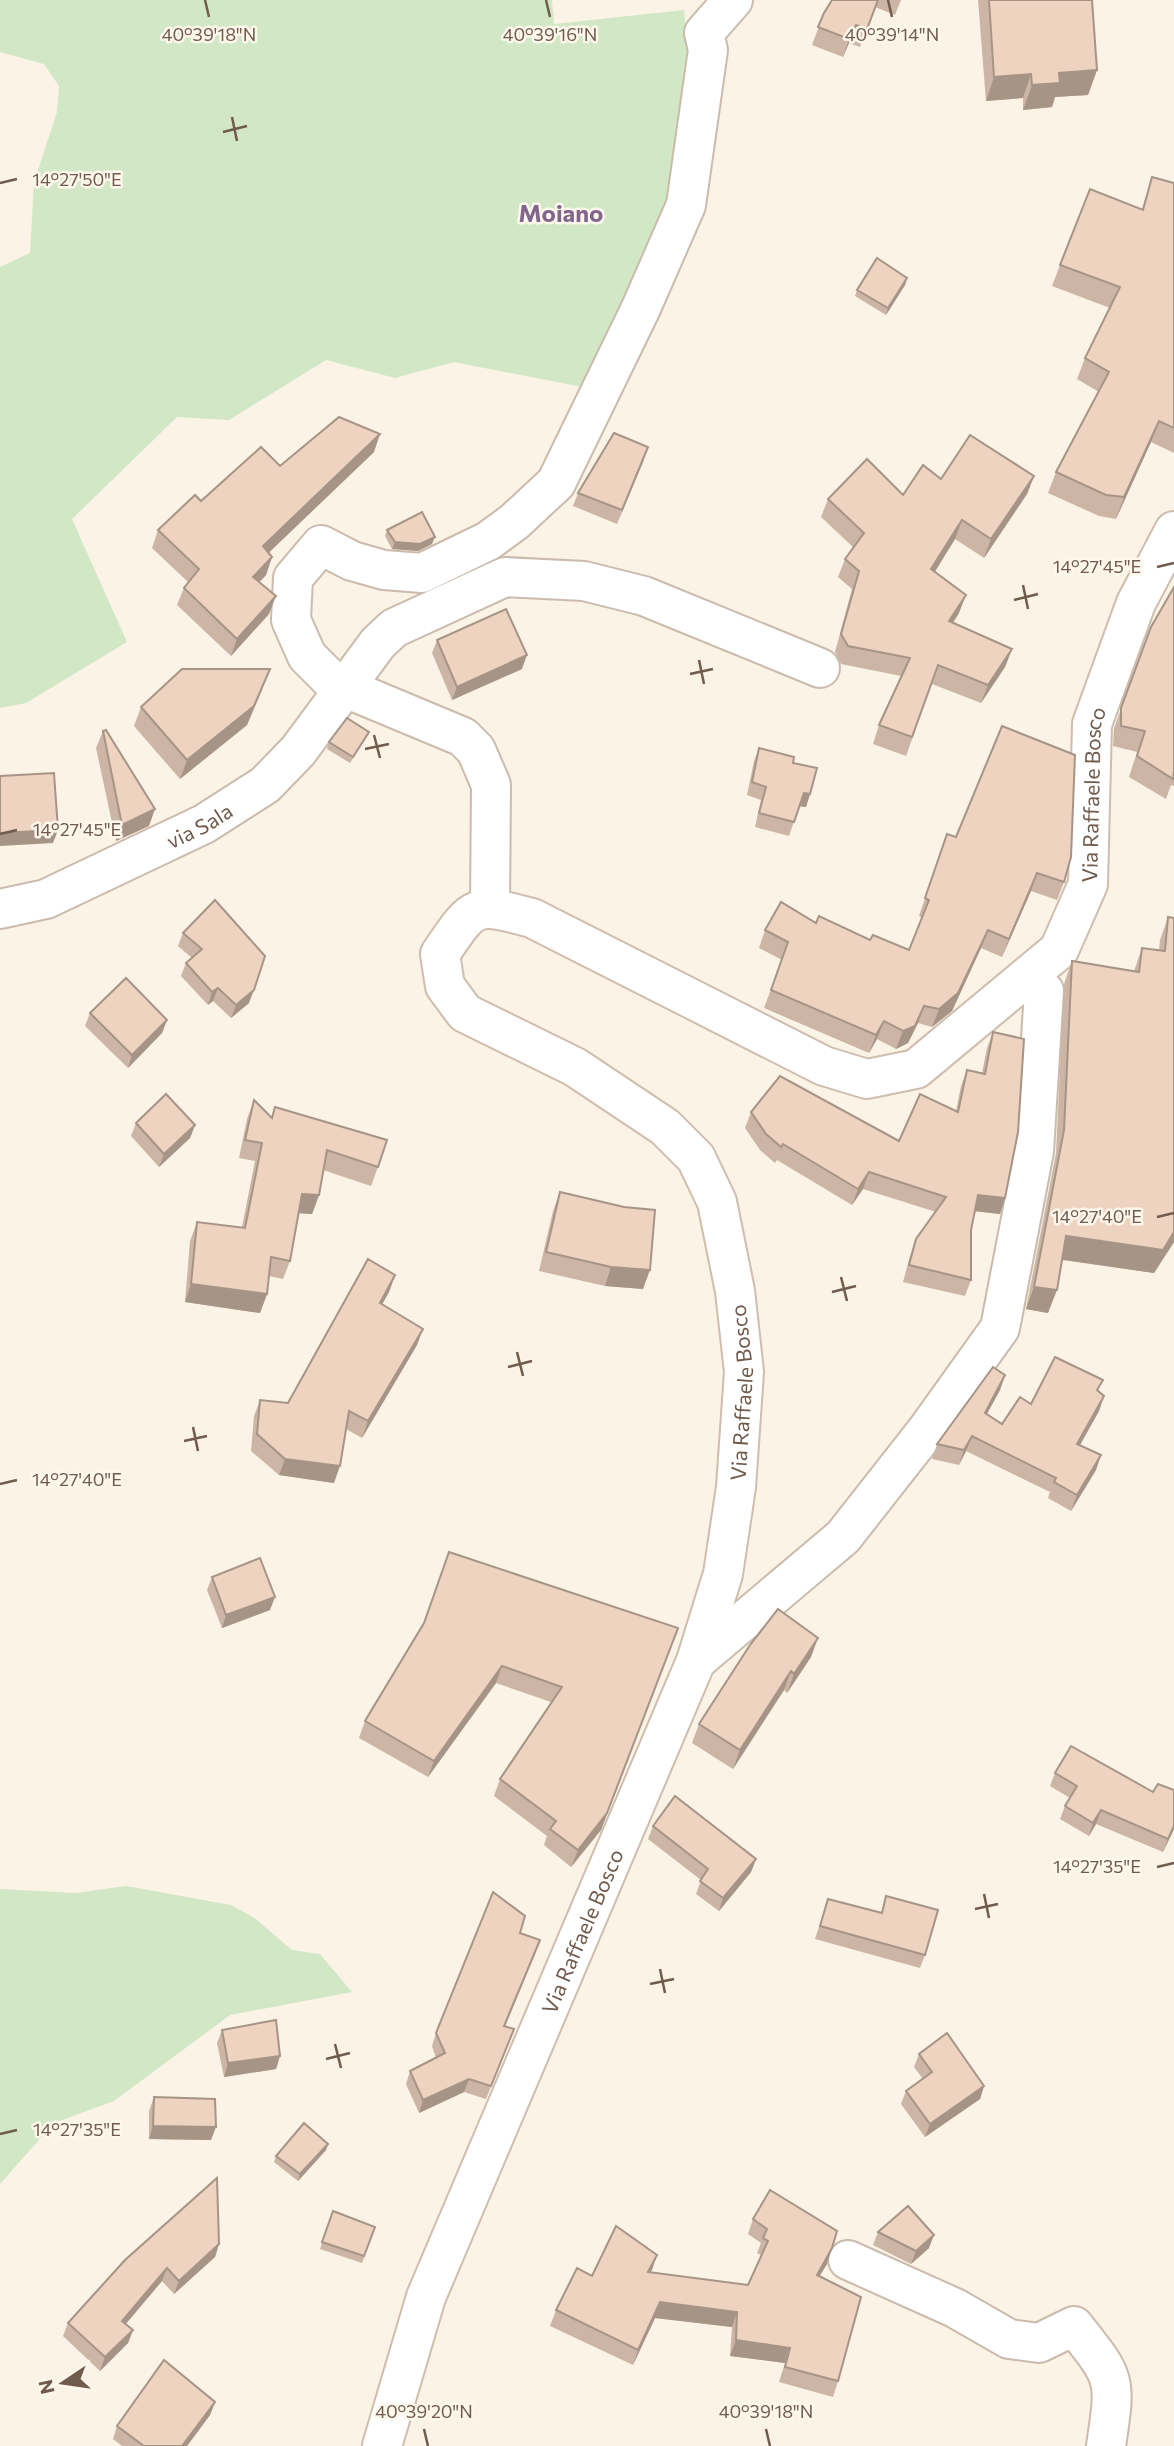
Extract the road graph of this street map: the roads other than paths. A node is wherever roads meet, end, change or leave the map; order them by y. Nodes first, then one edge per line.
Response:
1 (733, 0) edge
2 (1174, 531) edge
3 (820, 668) dead end
4 (348, 685) junction
5 (490, 907) junction
6 (0, 909) edge
7 (1044, 990) dead end
8 (696, 1661) junction
9 (848, 2260) dead end
10 (382, 2446) edge
11 (1107, 2446) edge

1 - 4 street
2 - 5 street, Via Raffaele Bosco
3 - 4 street, via Sala
4 - 5 street
4 - 6 street, via Sala
5 - 8 street, Via Raffaele Bosco
7 - 8 street
8 - 10 street, Via Raffaele Bosco
9 - 11 street

